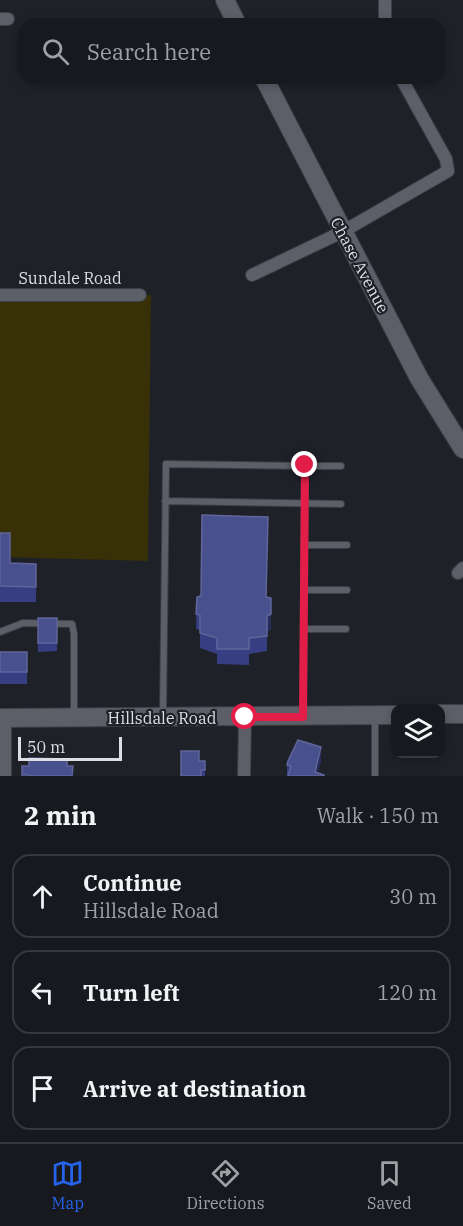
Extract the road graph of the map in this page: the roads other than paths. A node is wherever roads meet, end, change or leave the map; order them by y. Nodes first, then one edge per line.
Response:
1 (225, 0) edge
2 (385, 0) edge
3 (234, 18) edge
4 (385, 18) edge
5 (267, 84) edge
6 (404, 84) edge
7 (342, 232) junction
8 (252, 274) dead end
9 (0, 295) edge
10 (140, 295) dead end
11 (463, 449) edge
12 (305, 465) junction
13 (341, 466) dead end
14 (165, 501) junction
15 (305, 504) junction
16 (341, 504) dead end
17 (304, 545) junction
18 (347, 545) dead end
19 (304, 590) junction
20 (347, 590) dead end
21 (304, 629) junction
22 (346, 629) dead end
23 (0, 632) edge
24 (445, 714) edge
25 (463, 714) edge
26 (391, 715) edge
27 (375, 716) junction
28 (245, 717) junction
29 (303, 717) junction
30 (2, 718) edge
31 (74, 718) junction
32 (163, 718) junction
33 (5, 776) edge
34 (244, 776) edge
35 (375, 776) edge

1 - 3 main road
2 - 4 street
5 - 7 main road, Chase Avenue
6 - 7 street
7 - 8 street
7 - 11 main road, Chase Avenue
9 - 10 street, Sundale Road
12 - 13 lane
12 - 14 lane
12 - 15 lane
14 - 15 lane
14 - 32 lane
15 - 16 lane
15 - 17 lane
17 - 18 lane
17 - 19 lane
19 - 20 lane
19 - 21 lane
21 - 22 lane
21 - 29 lane
23 - 31 lane
24 - 25 main road
26 - 27 main road, Hillsdale Road
27 - 29 main road, Hillsdale Road
27 - 35 lane
28 - 29 main road, Hillsdale Road
28 - 32 main road, Hillsdale Road
28 - 34 street
30 - 31 main road, Hillsdale Road
30 - 33 street
31 - 32 main road, Hillsdale Road

